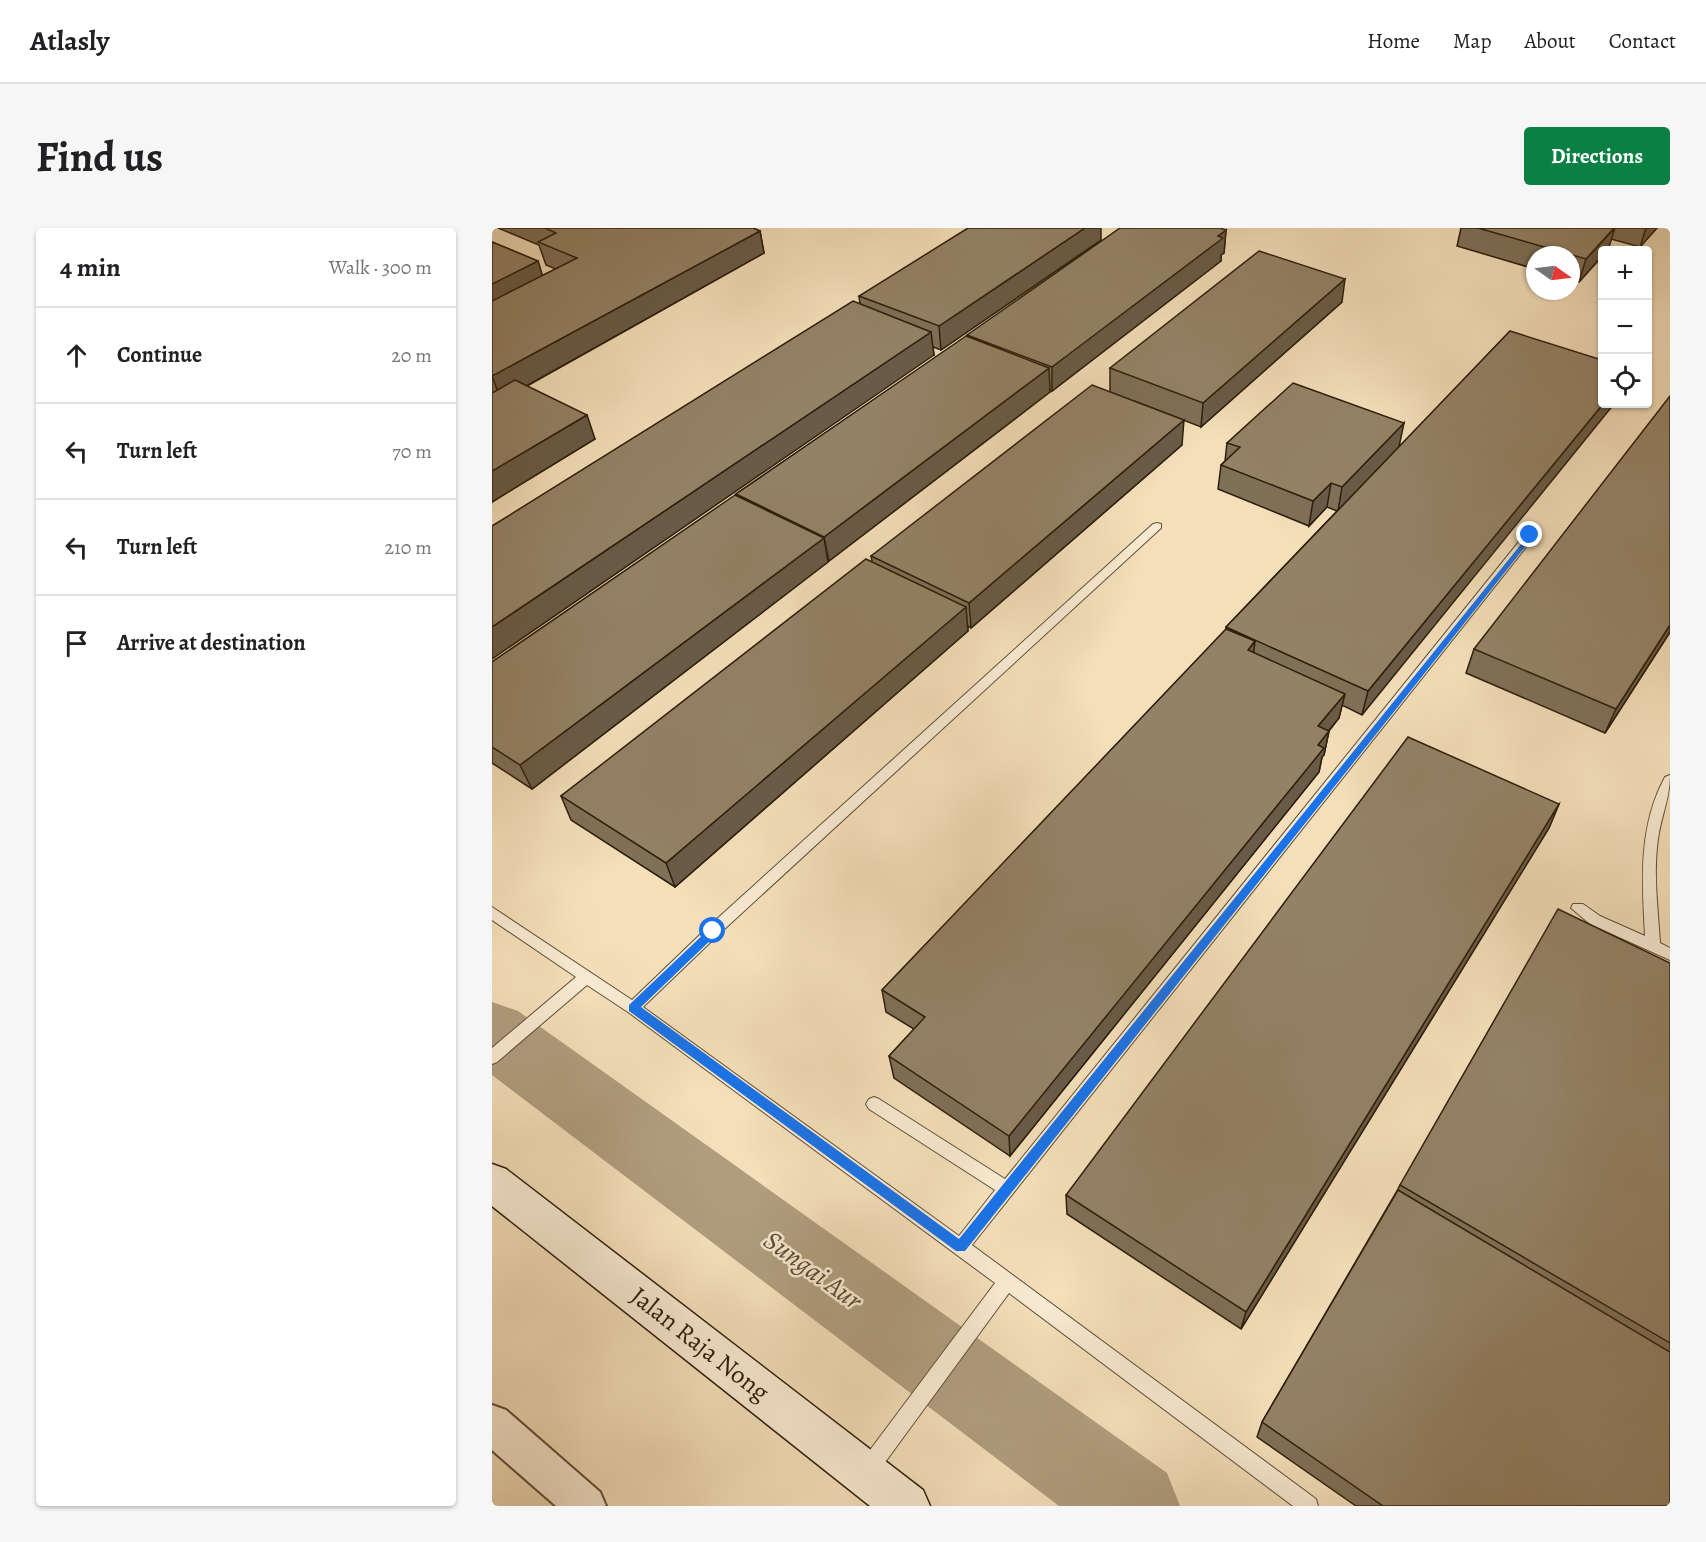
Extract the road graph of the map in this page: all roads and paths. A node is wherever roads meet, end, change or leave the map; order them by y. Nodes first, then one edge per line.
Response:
1 (1156, 526) dead end
2 (1530, 535) dead end
3 (1670, 780) edge
4 (1578, 908) dead end
5 (492, 913) edge
6 (1653, 946) junction
7 (1670, 954) edge
8 (587, 976) junction
9 (633, 1008) junction
10 (492, 1057) edge
11 (874, 1104) dead end
12 (492, 1182) edge
13 (1007, 1189) junction
14 (960, 1247) junction
15 (1007, 1281) junction
16 (492, 1424) edge
17 (865, 1473) junction
18 (586, 1506) edge
19 (907, 1506) edge
20 (1309, 1506) edge

1 - 9 lane
2 - 13 lane
3 - 6 lane
4 - 6 lane
5 - 8 lane
6 - 7 lane
8 - 9 lane
8 - 10 lane
9 - 14 lane
11 - 13 lane
12 - 17 main road, Jalan Raja Nong
13 - 14 lane
14 - 15 lane
15 - 17 lane
15 - 20 lane
16 - 18 street
17 - 19 main road, Jalan Raja Nong

